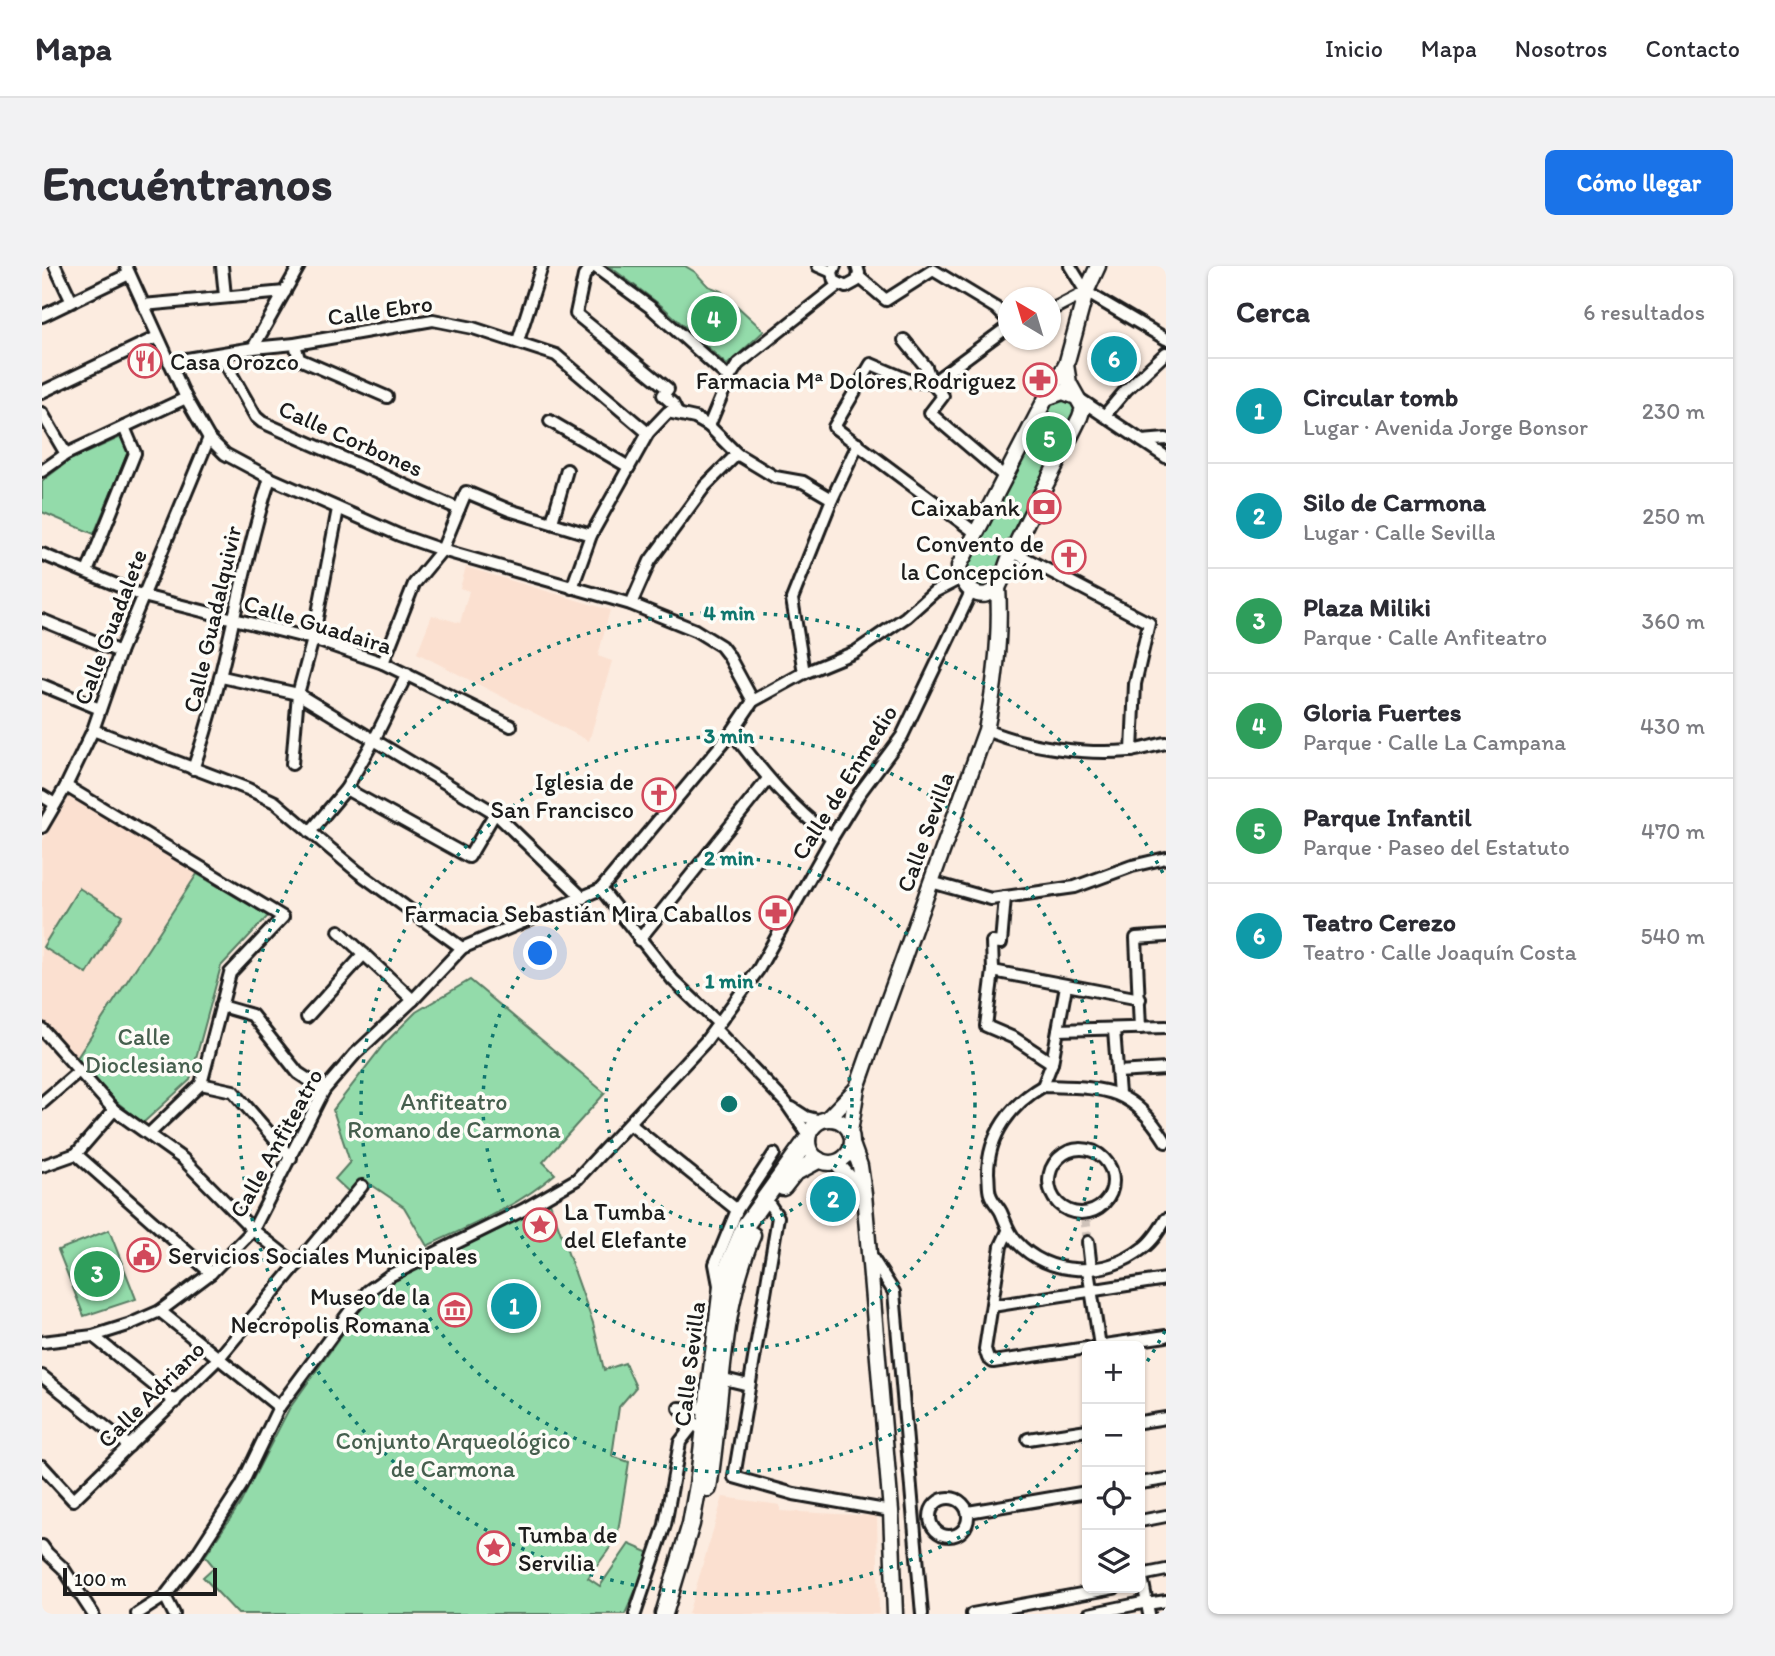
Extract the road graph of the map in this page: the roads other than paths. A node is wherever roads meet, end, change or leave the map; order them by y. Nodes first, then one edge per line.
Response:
1 (55, 266) edge
2 (222, 266) edge
3 (299, 266) edge
4 (541, 266) edge
5 (593, 266) edge
6 (818, 266) edge
7 (1070, 266) edge
8 (1098, 266) edge
9 (833, 269) edge
10 (127, 270) edge
11 (858, 271) edge
12 (838, 285) junction
13 (285, 292) junction
14 (1086, 292) junction
15 (225, 296) junction
16 (72, 302) junction
17 (143, 305) junction
18 (1061, 305) edge
19 (998, 310) edge
20 (42, 316) edge
21 (998, 334) edge
22 (157, 337) junction
23 (1166, 339) edge
24 (904, 340) dead end
25 (518, 341) junction
26 (295, 344) junction
27 (253, 348) junction
28 (1166, 353) edge
29 (220, 354) junction
30 (169, 362) junction
31 (1066, 365) junction
32 (729, 377) junction
33 (932, 383) junction
34 (42, 392) edge
35 (387, 397) dead end
36 (1076, 397) junction
37 (186, 398) junction
38 (1046, 398) junction
39 (42, 413) edge
40 (678, 414) junction
41 (1105, 415) junction
42 (550, 421) dead end
43 (709, 426) junction
44 (124, 427) junction
45 (649, 433) junction
46 (209, 438) junction
47 (1166, 439) edge
48 (1142, 441) junction
49 (858, 444) junction
50 (66, 454) junction
51 (737, 454) junction
52 (1166, 457) edge
53 (629, 467) junction
54 (567, 470) dead end
55 (42, 471) edge
56 (1005, 477) junction
57 (270, 478) junction
58 (832, 499) junction
59 (338, 509) junction
60 (459, 509) junction
61 (552, 522) junction
62 (976, 533) junction
63 (591, 534) junction
64 (1017, 549) junction
65 (442, 550) junction
66 (42, 554) edge
67 (87, 572) junction
68 (959, 579) junction
69 (572, 588) junction
70 (984, 591) junction
71 (143, 596) junction
72 (631, 604) junction
73 (42, 620) edge
74 (234, 620) junction
75 (313, 639) junction
76 (120, 652) junction
77 (383, 663) junction
78 (804, 673) junction
79 (407, 674) junction
80 (222, 677) junction
81 (43, 689) edge
82 (298, 694) junction
83 (753, 701) junction
84 (100, 709) junction
85 (512, 726) dead end
86 (93, 730) junction
87 (986, 730) junction
88 (732, 732) junction
89 (374, 740) junction
90 (1166, 743) edge
91 (1132, 751) junction
92 (292, 764) dead end
93 (193, 769) junction
94 (768, 779) junction
95 (66, 786) junction
96 (346, 789) junction
97 (42, 796) edge
98 (55, 804) junction
99 (495, 813) junction
100 (42, 827) edge
101 (310, 832) junction
102 (832, 838) junction
103 (1166, 858) edge
104 (930, 882) junction
105 (601, 889) junction
106 (1005, 897) junction
107 (583, 898) junction
108 (339, 931) dead end
109 (1166, 936) edge
110 (639, 940) junction
111 (462, 948) junction
112 (364, 954) junction
113 (993, 971) junction
114 (1066, 986) junction
115 (1140, 999) junction
116 (413, 1000) junction
117 (221, 1006) junction
118 (307, 1017) dead end
119 (717, 1026) junction
120 (1166, 1027) edge
121 (1140, 1028) junction
122 (42, 1029) edge
123 (1058, 1030) junction
124 (1114, 1030) junction
125 (1052, 1063) junction
126 (1166, 1069) edge
127 (79, 1071) junction
128 (1118, 1072) junction
129 (201, 1084) junction
130 (1043, 1086) junction
131 (857, 1088) junction
132 (324, 1090) junction
133 (1119, 1094) junction
134 (42, 1103) edge
135 (786, 1103) junction
136 (114, 1110) junction
137 (824, 1120) junction
138 (630, 1124) junction
139 (149, 1134) junction
140 (808, 1138) junction
141 (851, 1138) junction
142 (1166, 1142) edge
143 (76, 1154) junction
144 (774, 1154) dead end
145 (291, 1158) junction
146 (818, 1160) junction
147 (836, 1163) junction
148 (42, 1166) edge
149 (362, 1186) dead end
150 (864, 1194) junction
151 (769, 1205) junction
152 (737, 1210) junction
153 (1085, 1215) joint
154 (1166, 1219) edge
155 (253, 1230) junction
156 (1008, 1231) junction
157 (1088, 1242) tunnel mouth
158 (870, 1254) junction
159 (297, 1265) junction
160 (1090, 1270) junction
161 (211, 1273) junction
162 (1166, 1279) edge
163 (1092, 1291) junction
164 (720, 1292) junction
165 (992, 1306) junction
166 (730, 1310) junction
167 (160, 1311) junction
168 (93, 1336) junction
169 (1166, 1336) edge
170 (1099, 1341) edge
171 (1133, 1341) edge
172 (42, 1342) edge
173 (1082, 1349) edge
174 (218, 1359) junction
175 (42, 1376) edge
176 (720, 1378) junction
177 (749, 1385) junction
178 (175, 1402) junction
179 (707, 1406) junction
180 (279, 1407) junction
181 (1166, 1418) edge
182 (1145, 1421) edge
183 (699, 1429) junction
184 (1082, 1431) edge
185 (1028, 1439) dead end
186 (130, 1446) junction
187 (42, 1466) edge
188 (1166, 1479) edge
189 (1145, 1482) edge
190 (1082, 1493) edge
191 (891, 1511) junction
192 (968, 1512) junction
193 (1166, 1516) edge
194 (929, 1517) junction
195 (914, 1519) junction
196 (1145, 1520) edge
197 (42, 1546) edge
198 (1166, 1570) edge
199 (1145, 1576) edge
200 (1091, 1593) edge
201 (165, 1596) junction
202 (1166, 1601) edge
203 (1148, 1607) edge
204 (1007, 1611) edge
205 (1124, 1611) edge
206 (93, 1614) edge
207 (137, 1614) edge
208 (174, 1614) edge
209 (635, 1614) edge
210 (664, 1614) edge
211 (670, 1614) edge
212 (895, 1614) edge
213 (922, 1614) edge
214 (972, 1614) edge
215 (1089, 1614) edge

1 - 16 street
2 - 15 street
3 - 13 street
4 - 25 street
5 - 32 street
5 - 40 street
6 - 9 street
7 - 14 street
8 - 14 main road
9 - 12 street
10 - 16 street
10 - 17 street
11 - 12 street
11 - 19 street
12 - 32 street
13 - 15 street
13 - 27 street
14 - 18 street
14 - 23 street
14 - 31 main road
15 - 17 street
16 - 20 street
17 - 22 street
21 - 33 street
22 - 30 street
22 - 34 street
24 - 33 street
25 - 26 street, Calle Ebro
25 - 45 street, Calle Ebro
26 - 27 street, Calle Ebro
26 - 35 street
27 - 29 street, Calle Ebro
28 - 41 street
29 - 30 street, Calle Ebro
29 - 60 street, Calle Corbones
30 - 37 street
31 - 36 main road
31 - 38 main road
32 - 43 street
33 - 49 street
33 - 56 street
36 - 38 main road
36 - 41 street
36 - 64 main road
37 - 44 street
37 - 46 street
38 - 56 main road
39 - 50 street
40 - 43 street
40 - 45 street
41 - 48 street
42 - 53 street
43 - 51 street
44 - 50 street
44 - 67 street
45 - 53 street
46 - 57 street
46 - 71 street, Calle Guadalete
47 - 48 street
48 - 52 street
49 - 58 street
49 - 62 street
50 - 55 street
51 - 58 street
51 - 72 street
53 - 63 street
54 - 61 street
56 - 62 main road
57 - 59 street
57 - 74 street, Calle Guadalquivir
58 - 78 street
59 - 65 street
59 - 75 street
60 - 61 street
60 - 65 street
61 - 63 street
62 - 68 main road
63 - 69 street
64 - 70 main road
64 - 91 street
65 - 69 street
65 - 77 street
66 - 67 street, Calle Guadaira
67 - 71 street, Calle Guadaira
68 - 70 main road
68 - 78 street
69 - 72 street
70 - 87 main road, Calle Sevilla
70 - 102 street, Calle de Enmedio
71 - 74 street, Calle Guadaira
71 - 76 street, Calle Guadalete
72 - 83 street
73 - 76 street
74 - 75 street, Calle Guadaira
74 - 80 street, Calle Guadalquivir
75 - 77 street, Calle Guadaira
75 - 82 street
76 - 84 street, Calle Guadalete
77 - 79 street, Calle Guadaira
78 - 83 street
79 - 85 street, Calle Guadaira
79 - 89 street
80 - 82 street
80 - 93 street, Calle Guadalquivir
81 - 84 street
82 - 89 street
82 - 92 street
83 - 88 street
84 - 86 street, Calle Guadalete
86 - 93 street
86 - 95 street, Calle Guadalete
87 - 91 street
87 - 104 main road, Calle Sevilla
88 - 94 street
88 - 105 street
89 - 96 street
89 - 99 street
90 - 91 street
93 - 101 street
94 - 102 street
94 - 110 street
95 - 98 street, Calle Guadalete
95 - 117 street
96 - 99 street
96 - 101 street
97 - 98 street
98 - 100 street, Calle Guadalete
99 - 107 street
101 - 111 street
102 - 119 street, Calle de Enmedio
103 - 106 street
104 - 106 street
104 - 131 main road, Calle Sevilla
105 - 107 street, Calle Anfiteatro
105 - 110 street
106 - 113 street
107 - 111 street, Calle Anfiteatro
108 - 112 street
109 - 115 street
110 - 119 street
111 - 116 street, Calle Anfiteatro
112 - 116 street
112 - 118 street
113 - 114 street
113 - 125 street
114 - 115 street
114 - 123 street
115 - 121 street
116 - 132 street, Calle Anfiteatro
117 - 129 street
117 - 132 street
119 - 135 street
119 - 138 street, Calle de Enmedio
120 - 121 street
121 - 124 street
122 - 127 street
123 - 124 street
123 - 125 street
124 - 128 street
125 - 130 street
126 - 128 street
127 - 134 street
127 - 136 street
128 - 133 street
129 - 139 street
129 - 145 street
130 - 133 street
130 - 156 street
131 - 137 main road
131 - 141 main road
132 - 145 street, Calle Anfiteatro
133 - 142 street
135 - 137 street
135 - 140 street
136 - 139 street
136 - 143 street
137 - 140 main road
137 - 141 main road
138 - 152 street
138 - 180 street, Calle de Enmedio
139 - 155 street
140 - 146 main road
140 - 164 highway, Calle Sevilla
141 - 147 main road
141 - 150 main road
143 - 148 street
143 - 161 street
144 - 152 street
145 - 155 street, Calle Anfiteatro
146 - 147 main road
146 - 151 highway, Calle Sevilla
147 - 150 main road
149 - 159 street, Calle Adriano
150 - 158 main road
151 - 166 highway, Calle Sevilla
151 - 177 street
152 - 164 street
153 - 153 street
154 - 160 street
155 - 159 street
155 - 161 street, Calle Anfiteatro
156 - 160 street
156 - 165 street
157 - 160 street
158 - 191 main road
158 - 195 street
159 - 174 street, Calle Adriano
160 - 163 street
161 - 167 street, Calle Anfiteatro
162 - 163 street
163 - 165 street
163 - 170 street
164 - 166 street
164 - 179 highway, Calle Sevilla
165 - 173 street
166 - 176 highway, Calle Sevilla
167 - 168 street, Calle Anfiteatro
167 - 174 street
168 - 172 street, Calle Anfiteatro
168 - 178 street
169 - 171 street
174 - 178 street, Calle Adriano
174 - 180 street
175 - 186 street
176 - 177 street
176 - 211 highway, Calle Sevilla
177 - 191 street
178 - 186 street, Calle Adriano
179 - 183 highway, Calle Sevilla
179 - 183 street
180 - 201 street, Calle de Enmedio
181 - 182 street
183 - 209 street
183 - 210 highway, Calle Sevilla
184 - 185 street
186 - 187 street, Calle Adriano
188 - 189 street
190 - 192 street
191 - 212 main road
192 - 194 street
192 - 194 street
193 - 196 street
194 - 195 street
195 - 213 street
197 - 206 street
198 - 199 street
200 - 204 street
201 - 207 street, Calle de Enmedio
201 - 208 street
202 - 203 street
203 - 205 street
204 - 214 street
205 - 215 street

